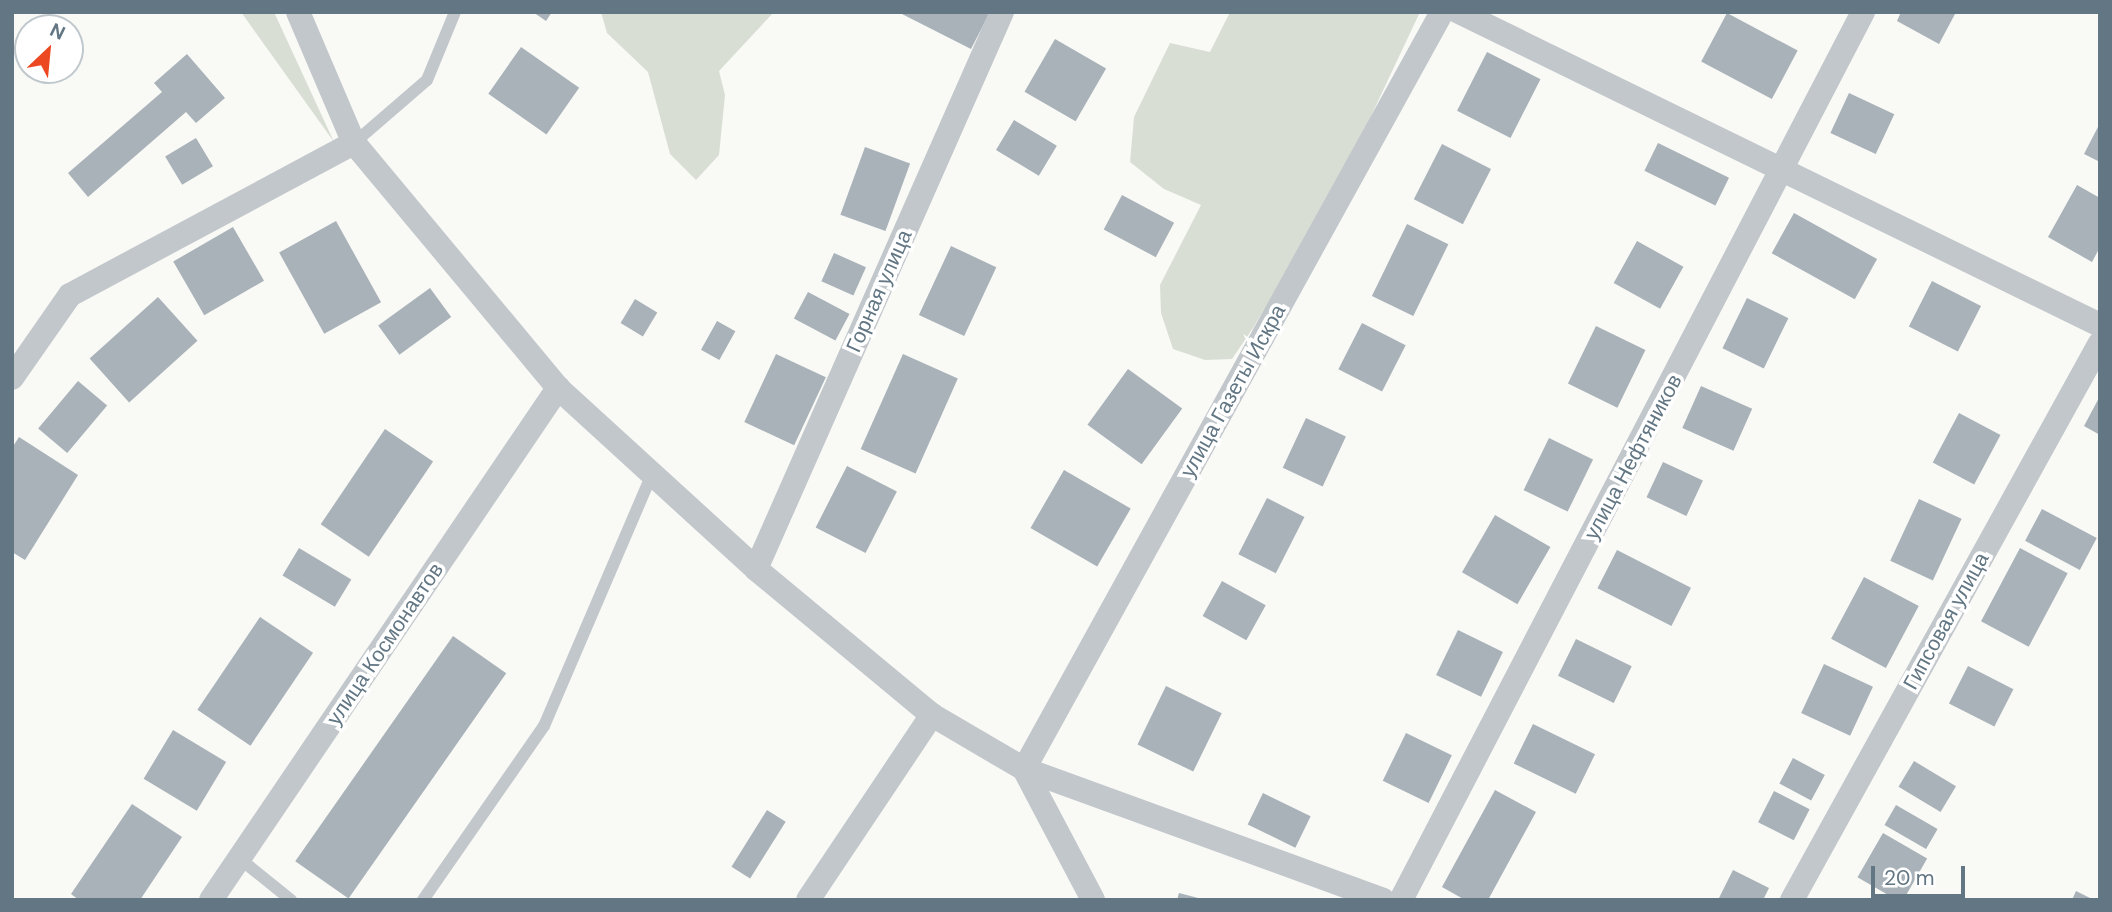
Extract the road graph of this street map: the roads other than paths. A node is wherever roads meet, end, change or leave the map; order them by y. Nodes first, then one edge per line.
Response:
1 (298, 12) edge
2 (455, 12) edge
3 (1002, 12) edge
4 (1443, 12) edge
5 (1459, 12) edge
6 (1863, 12) edge
7 (354, 143) junction
8 (1783, 170) junction
9 (2100, 325) edge
10 (2100, 343) edge
11 (12, 379) edge
12 (558, 388) junction
13 (652, 474) junction
14 (757, 569) junction
15 (932, 715) junction
16 (1024, 769) junction
17 (239, 858) junction
18 (211, 900) edge
19 (291, 900) edge
20 (424, 900) edge
21 (807, 900) edge
22 (1093, 900) edge
23 (1383, 900) edge
24 (1401, 900) edge
25 (1792, 900) edge

1 - 7 street
2 - 7 lane
3 - 14 street, Горная улица
4 - 16 street, улица Газеты Искра
5 - 8 street
6 - 8 street, улица Нефтяников
7 - 11 street
7 - 12 street
8 - 9 street
8 - 24 street, улица Нефтяников
10 - 25 street, Гипсовая улица
12 - 13 street
12 - 17 street, улица Космонавтов
13 - 14 street
13 - 20 lane
14 - 15 street
15 - 16 street
15 - 21 street
16 - 22 street
16 - 23 street
17 - 18 street, улица Космонавтов
17 - 19 lane

